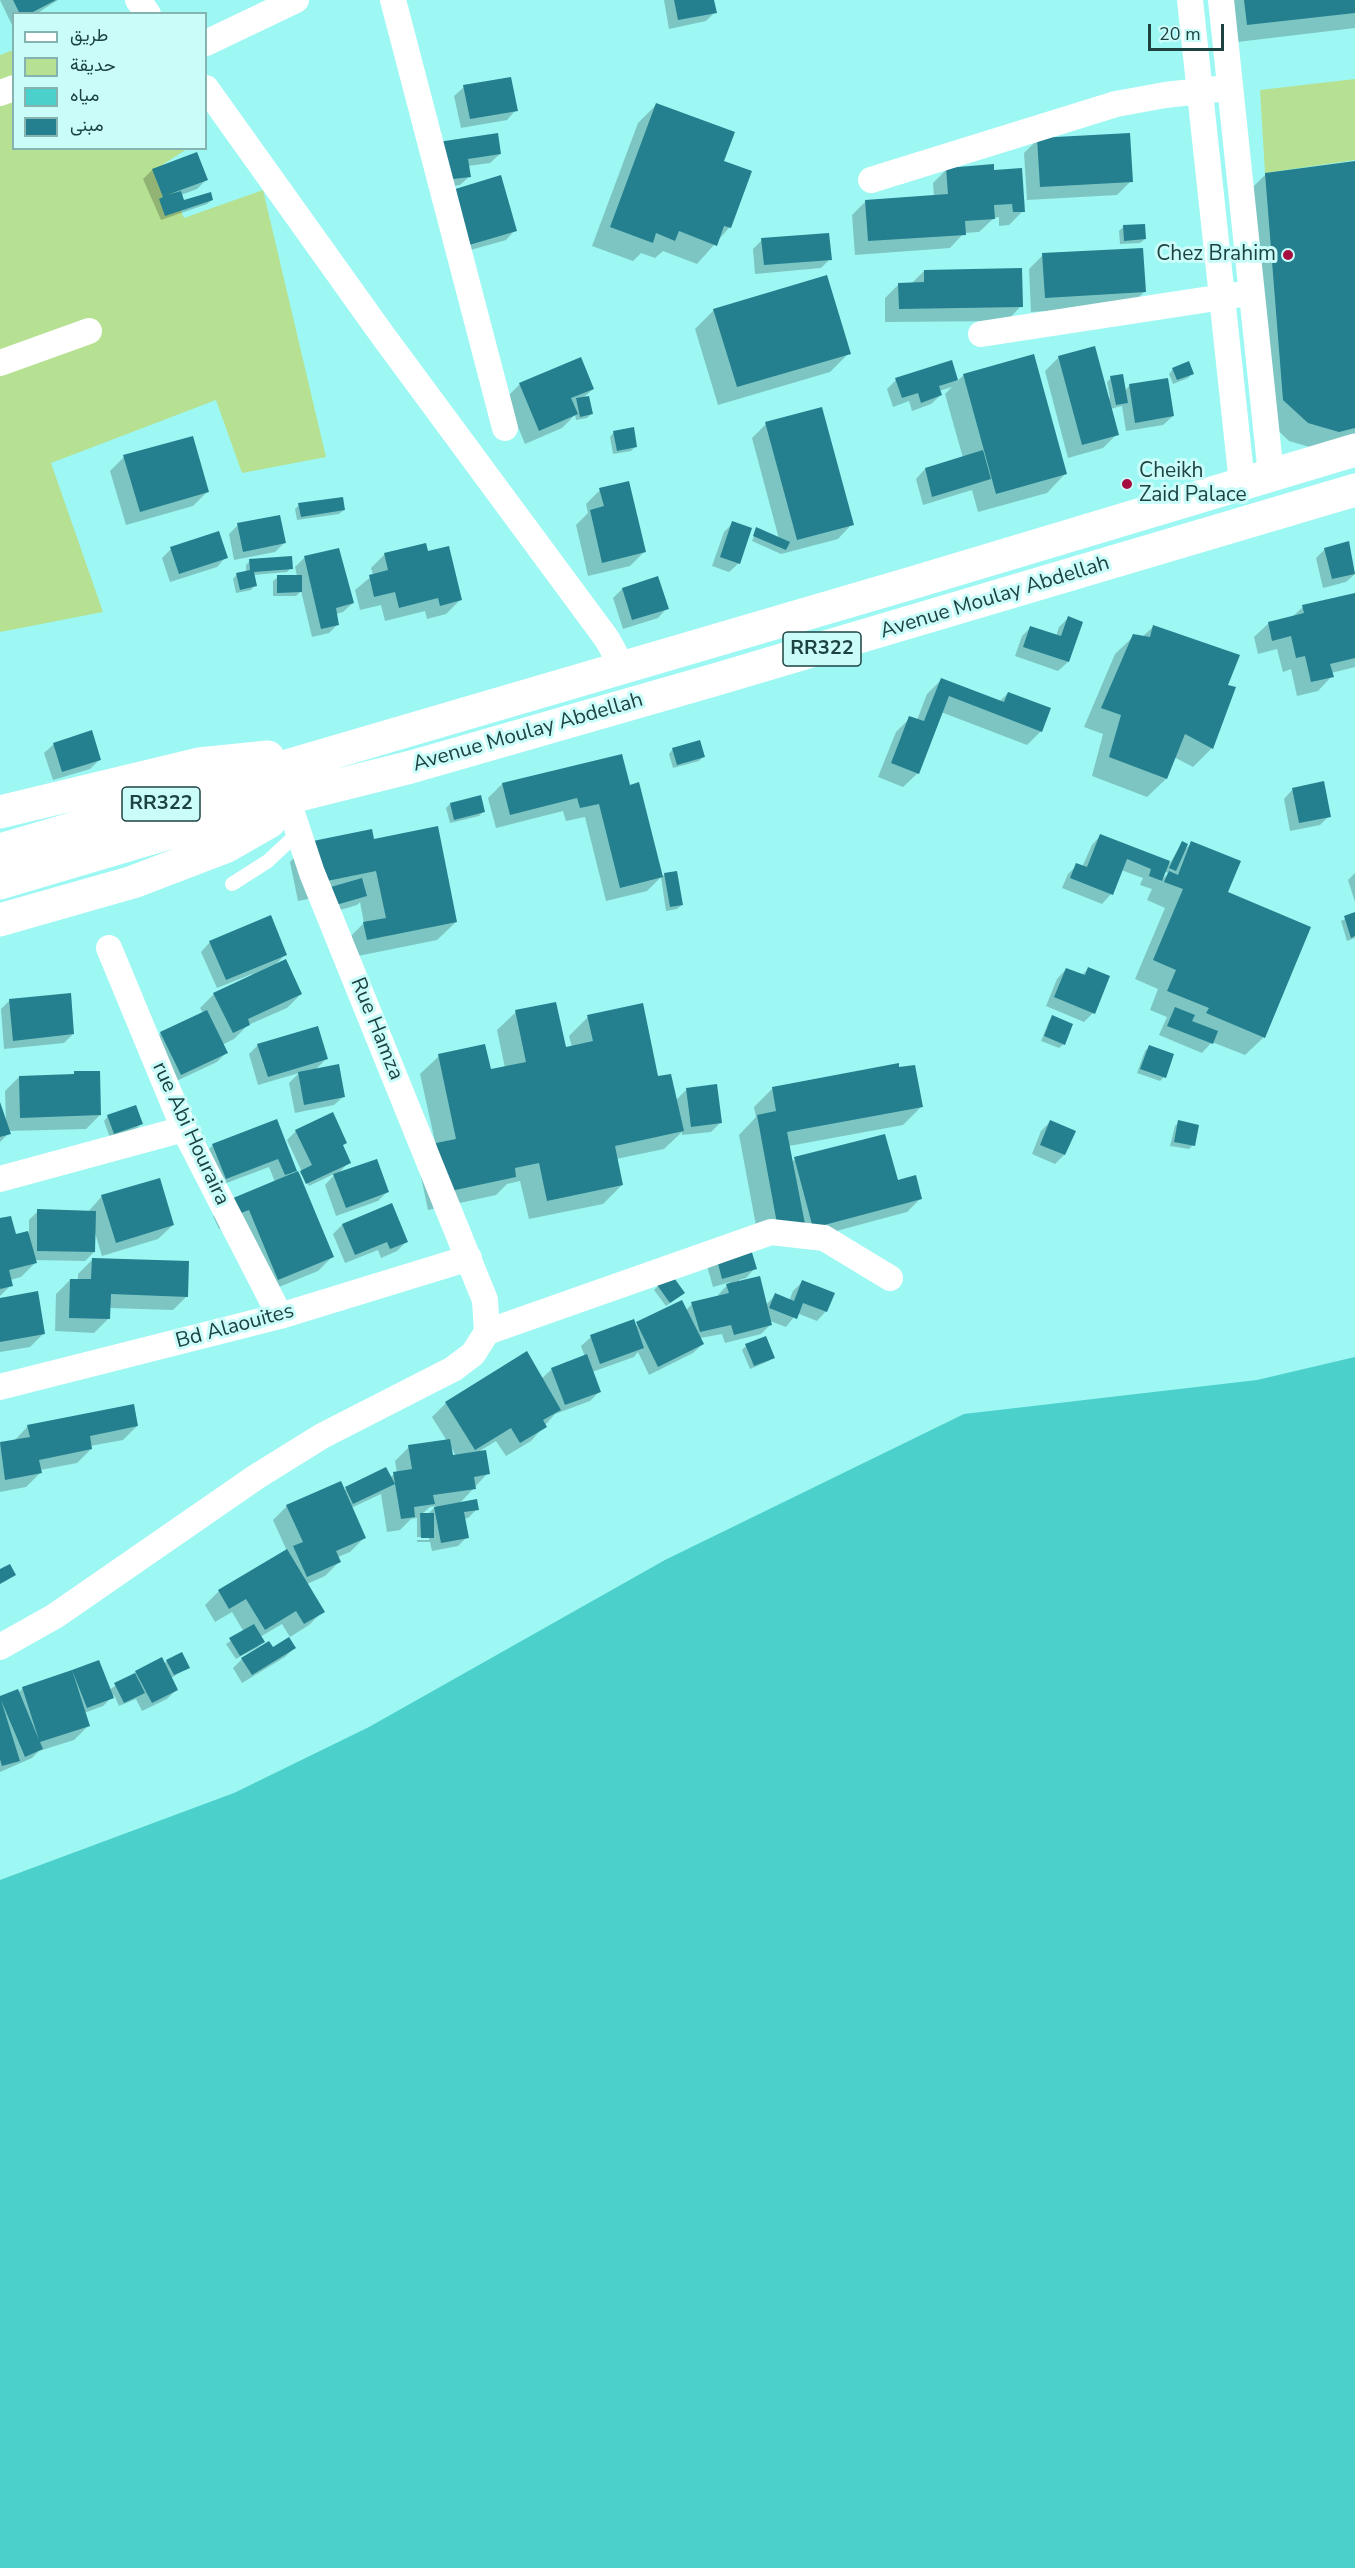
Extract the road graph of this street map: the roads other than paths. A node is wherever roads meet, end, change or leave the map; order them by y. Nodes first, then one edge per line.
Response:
1 (296, 0) edge
2 (393, 0) edge
3 (1190, 0) edge
4 (1221, 0) edge
5 (207, 43) edge
6 (1230, 87) junction
7 (207, 89) edge
8 (1200, 93) junction
9 (871, 180) dead end
10 (1251, 291) junction
11 (1221, 298) junction
12 (89, 331) dead end
13 (981, 334) dead end
14 (0, 363) edge
15 (505, 428) dead end
16 (1355, 450) edge
17 (1256, 479) junction
18 (1355, 489) edge
19 (622, 668) junction
20 (321, 757) junction
21 (287, 798) junction
22 (0, 812) edge
23 (299, 832) junction
24 (0, 850) edge
25 (0, 883) edge
26 (232, 884) dead end
27 (0, 920) edge
28 (109, 948) dead end
29 (184, 1129) junction
30 (0, 1179) edge
31 (468, 1258) junction
32 (890, 1278) dead end
33 (280, 1316) junction
34 (487, 1332) junction
35 (0, 1387) edge
36 (0, 1647) edge

1 - 5 street
2 - 15 street
3 - 8 street
4 - 6 street
6 - 8 street
6 - 10 street
7 - 19 street
8 - 9 street
8 - 11 street
10 - 11 street
10 - 17 street
11 - 13 street
11 - 17 street
12 - 14 street
16 - 17 main road, Avenue Moulay Abdellah / RR322
17 - 19 main road, Avenue Moulay Abdellah / RR322
18 - 21 main road, Avenue Moulay Abdellah / RR322
19 - 20 main road, Avenue Moulay Abdellah / RR322
20 - 22 main road, Avenue Moulay Abdellah / RR322
20 - 24 main road, Avenue Moulay Abdellah / RR322
21 - 23 street, Rue Hamza
21 - 25 main road, Avenue Moulay Abdellah / RR322
21 - 27 main road
23 - 26 lane
23 - 31 street, Rue Hamza
28 - 29 street, rue Abi Houraira
29 - 30 street
29 - 33 street, rue Abi Houraira
31 - 33 street, Bd Alaouites
31 - 34 street, Rue Hamza
32 - 34 street
33 - 35 street, Bd Alaouites
34 - 36 street

